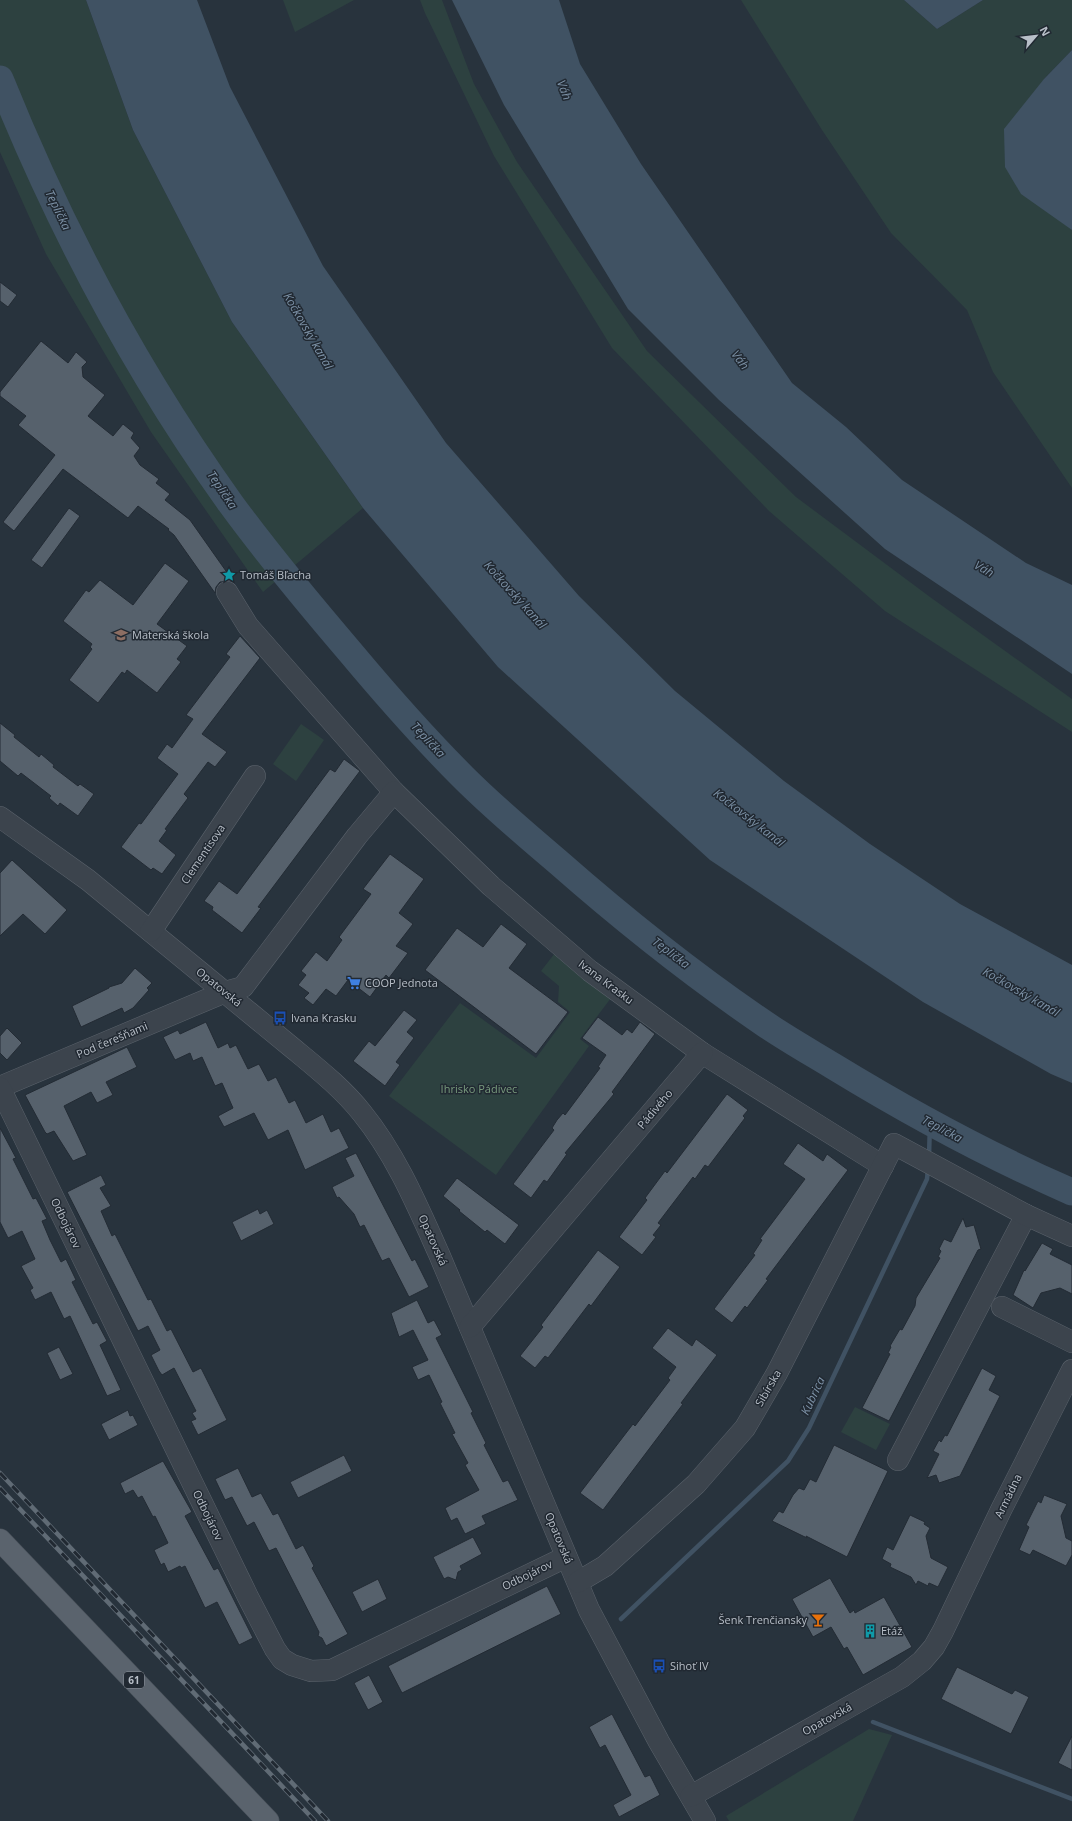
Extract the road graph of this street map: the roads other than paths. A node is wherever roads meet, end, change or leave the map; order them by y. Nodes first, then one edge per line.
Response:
1 (228, 592) dead end
2 (255, 776) dead end
3 (394, 792) junction
4 (0, 817) edge
5 (151, 931) junction
6 (225, 992) junction
7 (702, 1053) junction
8 (0, 1087) edge
9 (882, 1166) junction
10 (1026, 1215) junction
11 (1072, 1236) edge
12 (1002, 1307) dead end
13 (470, 1327) junction
14 (1072, 1342) edge
15 (1072, 1370) edge
16 (898, 1460) dead end
17 (0, 1540) edge
18 (566, 1556) junction
19 (578, 1582) junction
20 (947, 1623) joint
21 (690, 1796) junction
22 (268, 1821) edge
23 (705, 1821) edge

1 - 3 street, Ivana Krasku
2 - 5 street, Clementisova
3 - 6 street
3 - 7 street, Ivana Krasku
4 - 5 street, Opatovská
5 - 6 street, Opatovská
6 - 8 street, Pod čerešňami
6 - 13 street, Opatovská
7 - 9 street
7 - 13 street, Pádivého
8 - 18 street, Odbojárov
9 - 10 street, Sibírska
9 - 19 street, Sibírska
10 - 11 street
10 - 16 street
12 - 14 street
13 - 18 street, Opatovská
15 - 20 street, Armádna
17 - 22 main road, 61
18 - 19 street, Opatovská
19 - 21 street, Opatovská
20 - 21 street, Opatovská
21 - 23 street, Opatovská

